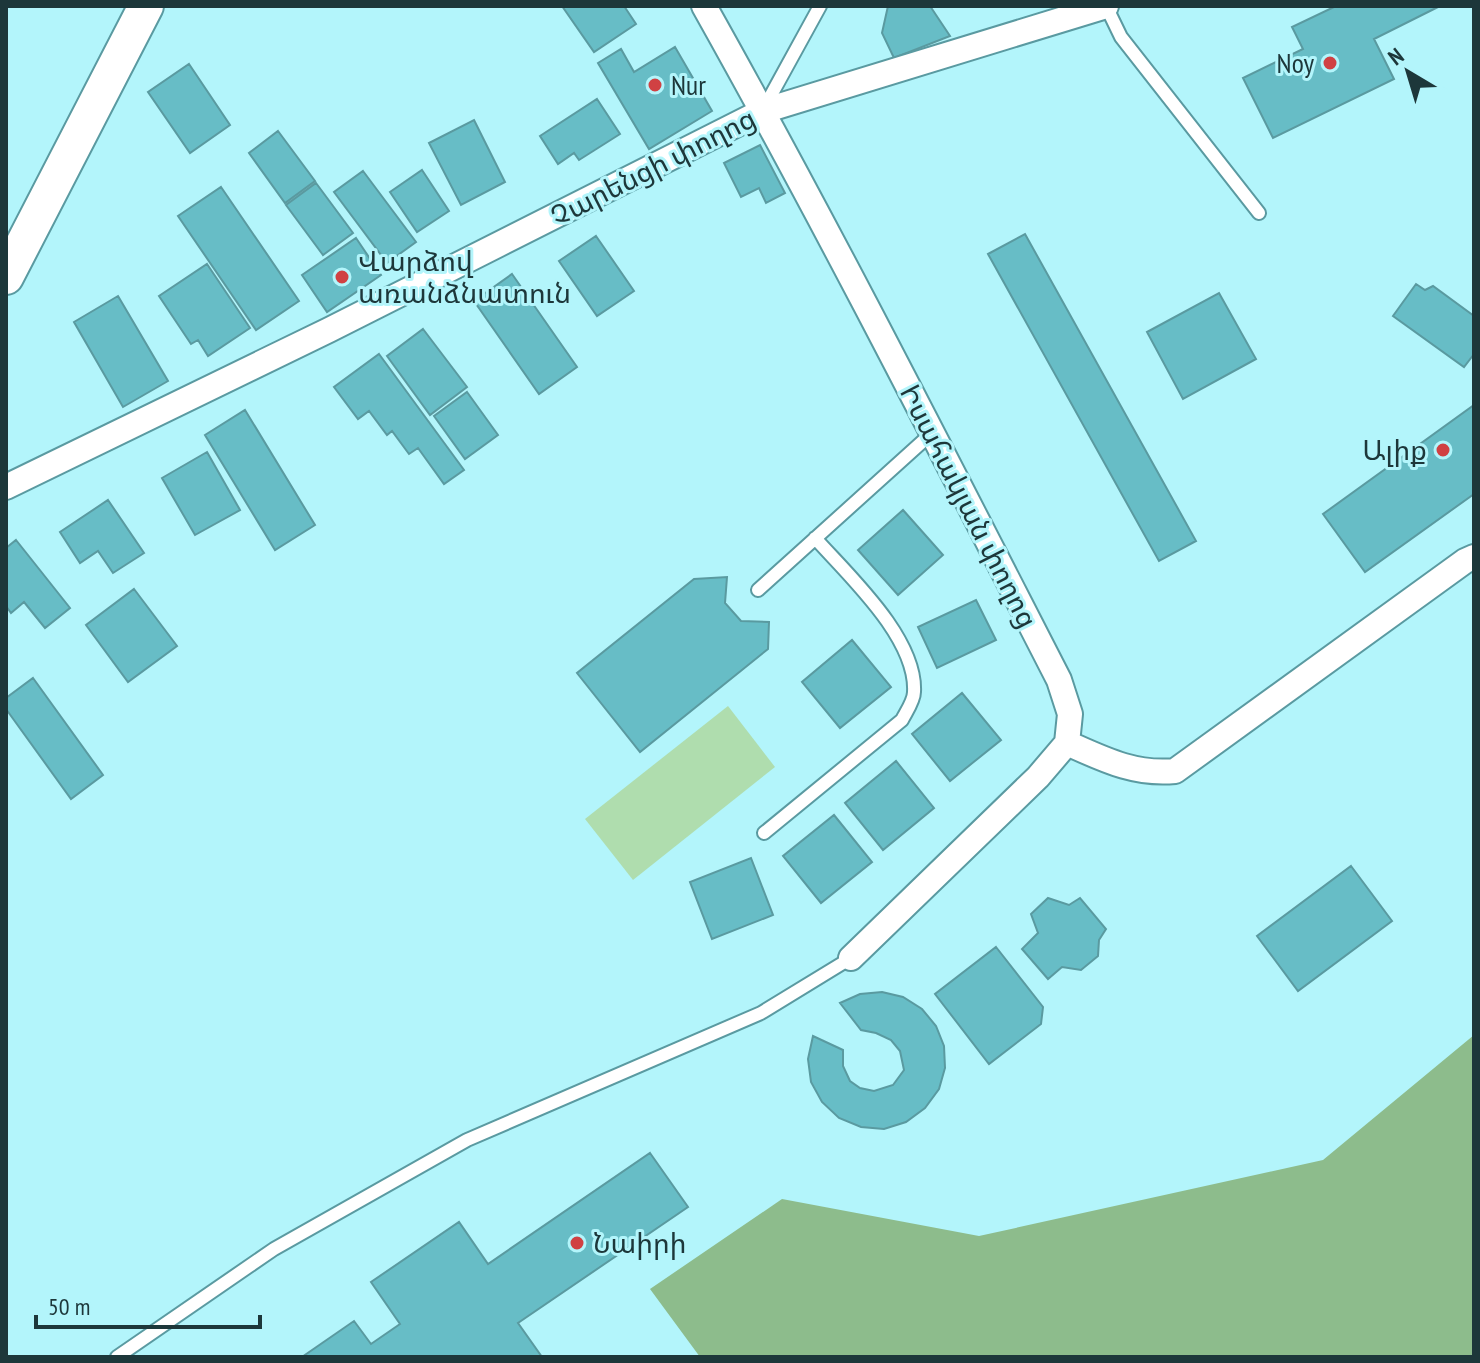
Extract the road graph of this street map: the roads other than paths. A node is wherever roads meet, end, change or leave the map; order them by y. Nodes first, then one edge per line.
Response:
1 (146, 6) edge
2 (704, 6) edge
3 (820, 6) edge
4 (1106, 6) edge
5 (763, 111) junction
6 (1259, 213) dead end
7 (6, 277) edge
8 (932, 433) junction
9 (6, 487) edge
10 (815, 538) junction
11 (1474, 557) edge
12 (758, 590) dead end
13 (1067, 743) junction
14 (764, 833) dead end
15 (851, 958) joint
16 (117, 1357) edge

1 - 7 main road
2 - 5 street, Իսահակյան փողոց
3 - 5 lane
4 - 5 street, Չարենցի փողոց
4 - 6 lane
5 - 8 street, Իսահակյան փողոց
5 - 9 street, Չարենցի փողոց
8 - 10 lane
8 - 13 street, Իսահակյան փողոց
10 - 12 lane
10 - 14 lane
11 - 13 street
13 - 15 street
15 - 16 lane

